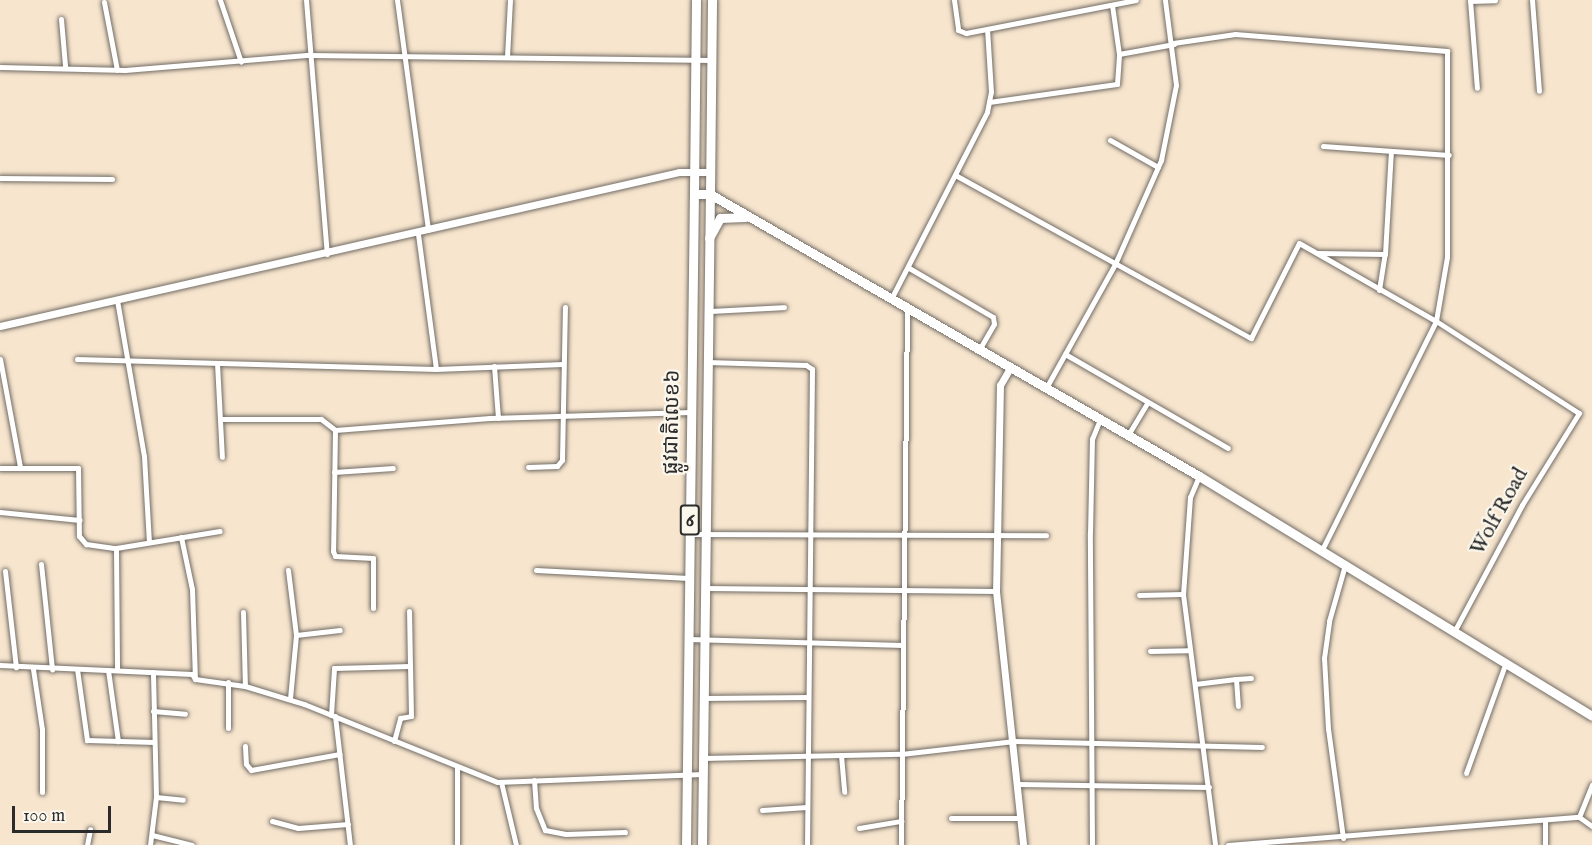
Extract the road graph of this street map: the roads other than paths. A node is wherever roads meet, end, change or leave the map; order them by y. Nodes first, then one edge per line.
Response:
1 (220, 0) edge
2 (306, 0) edge
3 (397, 0) edge
4 (510, 0) edge
5 (696, 0) edge
6 (711, 0) edge
7 (954, 0) edge
8 (1136, 0) edge
9 (1165, 0) edge
10 (1495, 0) edge
11 (1532, 0) edge
12 (1470, 1) edge
13 (104, 2) dead end
14 (1112, 5) junction
15 (62, 19) dead end
16 (987, 29) junction
17 (1174, 44) junction
18 (1119, 54) junction
19 (309, 55) junction
20 (404, 55) junction
21 (507, 57) junction
22 (695, 60) junction
23 (711, 60) junction
24 (241, 62) junction
25 (65, 66) junction
26 (0, 68) edge
27 (117, 70) junction
28 (1477, 88) dead end
29 (1539, 91) dead end
30 (990, 102) junction
31 (1110, 140) dead end
32 (1323, 146) dead end
33 (1391, 151) junction
34 (1449, 155) junction
35 (1158, 167) junction
36 (710, 171) junction
37 (694, 172) junction
38 (957, 176) junction
39 (0, 178) edge
40 (112, 179) dead end
41 (694, 194) junction
42 (710, 195) junction
43 (753, 219) junction
44 (429, 231) junction
45 (418, 234) junction
46 (709, 238) junction
47 (1315, 252) junction
48 (327, 254) junction
49 (1385, 254) junction
50 (1115, 264) junction
51 (909, 268) junction
52 (1378, 290) junction
53 (891, 299) junction
54 (117, 300) junction
55 (566, 307) dead end
56 (784, 307) dead end
57 (908, 308) junction
58 (708, 311) junction
59 (1436, 321) junction
60 (0, 326) edge
61 (979, 350) junction
62 (1065, 354) junction
63 (0, 359) edge
64 (77, 359) dead end
65 (127, 360) junction
66 (707, 362) junction
67 (217, 363) junction
68 (563, 364) junction
69 (494, 366) junction
70 (1010, 368) junction
71 (436, 369) junction
72 (1046, 388) junction
73 (1148, 403) junction
74 (691, 412) junction
75 (562, 416) junction
76 (498, 418) junction
77 (221, 419) junction
78 (1100, 419) junction
79 (335, 430) junction
80 (1128, 435) junction
81 (1228, 448) dead end
82 (222, 457) dead end
83 (528, 466) dead end
84 (20, 467) junction
85 (0, 468) edge
86 (393, 468) dead end
87 (334, 472) junction
88 (1199, 476) junction
89 (0, 512) edge
90 (80, 520) junction
91 (220, 531) dead end
92 (690, 534) junction
93 (706, 534) junction
94 (808, 534) junction
95 (905, 534) junction
96 (997, 535) junction
97 (1046, 536) dead end
98 (180, 537) junction
99 (149, 542) junction
100 (116, 548) junction
101 (1322, 550) junction
102 (1346, 563) junction
103 (41, 564) dead end
104 (288, 570) dead end
105 (536, 570) dead end
106 (5, 571) dead end
107 (690, 578) junction
108 (705, 588) junction
109 (808, 588) junction
110 (903, 590) junction
111 (996, 591) junction
112 (1183, 594) junction
113 (1139, 595) dead end
114 (373, 608) dead end
115 (410, 610) dead end
116 (243, 612) dead end
117 (340, 630) dead end
118 (1455, 630) junction
119 (296, 635) junction
120 (688, 639) junction
121 (705, 640) junction
122 (806, 642) junction
123 (903, 645) junction
124 (1189, 650) junction
125 (1150, 651) dead end
126 (1506, 662) junction
127 (0, 665) edge
128 (410, 666) junction
129 (16, 667) junction
130 (33, 669) junction
131 (52, 669) junction
132 (76, 669) junction
133 (108, 670) junction
134 (117, 670) junction
135 (153, 672) junction
136 (1251, 678) dead end
137 (195, 679) junction
138 (1236, 679) junction
139 (228, 682) junction
140 (1195, 684) junction
141 (245, 686) junction
142 (807, 697) junction
143 (704, 698) junction
144 (290, 699) junction
145 (1238, 706) dead end
146 (153, 711) junction
147 (185, 714) dead end
148 (333, 716) junction
149 (1592, 716) edge
150 (228, 728) dead end
151 (118, 741) junction
152 (394, 741) junction
153 (1014, 741) junction
154 (154, 742) junction
155 (1090, 742) junction
156 (245, 746) dead end
157 (1204, 746) junction
158 (1262, 747) dead end
159 (340, 754) junction
160 (902, 754) junction
161 (841, 755) junction
162 (807, 756) junction
163 (703, 758) junction
164 (457, 768) junction
165 (1466, 773) dead end
166 (703, 774) junction
167 (687, 775) junction
168 (534, 780) junction
169 (501, 782) junction
170 (1018, 784) junction
171 (1592, 784) edge
172 (1092, 785) junction
173 (1209, 787) junction
174 (42, 792) dead end
175 (844, 792) dead end
176 (156, 797) junction
177 (183, 800) dead end
178 (807, 807) junction
179 (762, 810) dead end
180 (1579, 817) junction
181 (951, 818) dead end
182 (1021, 818) junction
183 (272, 821) dead end
184 (901, 821) junction
185 (1545, 822) junction
186 (348, 824) junction
187 (1592, 826) edge
188 (859, 828) dead end
189 (90, 829) dead end
190 (625, 831) dead end
191 (152, 835) junction
192 (1358, 836) junction
193 (1343, 838) junction
194 (87, 845) edge
195 (150, 845) edge
196 (192, 845) edge
197 (350, 845) edge
198 (457, 845) edge
199 (516, 845) edge
200 (686, 845) edge
201 (702, 845) edge
202 (807, 845) edge
203 (902, 845) edge
204 (1023, 845) edge
205 (1092, 845) edge
206 (1215, 845) edge
207 (1228, 845) edge
208 (1360, 845) edge
209 (1545, 845) edge

1 - 24 street
2 - 19 street
3 - 20 street
4 - 21 street
5 - 22 main road, ផ្លូវជាតិលេខ៦ / 6
6 - 23 main road, ផ្លូវជាតិលេខ៦ / 6
7 - 16 street
8 - 14 street
9 - 17 street
10 - 12 street
11 - 29 street
12 - 28 street
13 - 27 street
14 - 16 street
14 - 18 street
15 - 25 street
16 - 30 street
17 - 18 street
17 - 34 street
17 - 35 street
18 - 30 street
19 - 20 street
19 - 24 street
19 - 48 street
20 - 21 street
20 - 44 street
21 - 22 street
22 - 23 street
22 - 37 main road, ផ្លូវជាតិលេខ៦ / 6
23 - 36 main road, ផ្លូវជាតិលេខ៦ / 6
24 - 27 street
25 - 26 street
25 - 27 street
30 - 38 street
31 - 35 street
32 - 33 street
33 - 34 street
33 - 49 street
34 - 59 street
35 - 50 street
36 - 37 street
36 - 42 main road, ផ្លូវជាតិលេខ៦ / 6
37 - 41 main road, ផ្លូវជាតិលេខ៦ / 6
37 - 44 street
38 - 50 street
38 - 51 street
39 - 40 street
41 - 42 main road
41 - 74 main road, ផ្លូវជាតិលេខ៦ / 6
42 - 43 main road
42 - 46 main road, ផ្លូវជាតិលេខ៦ / 6
43 - 46 main road
43 - 53 main road
44 - 45 street
45 - 48 street
45 - 71 street
46 - 58 main road, ផ្លូវជាតិលេខ៦ / 6
47 - 49 street
47 - 50 street
47 - 52 street
48 - 54 street
49 - 52 street
50 - 62 street
51 - 53 street
51 - 61 street
52 - 59 street
53 - 57 main road
54 - 60 street
54 - 65 street
55 - 68 street
56 - 58 street
57 - 61 main road
57 - 95 street
58 - 66 main road, ផ្លូវជាតិលេខ៦ / 6
59 - 101 street
59 - 118 street, Wolf Road
61 - 70 main road
62 - 72 street
62 - 73 street
63 - 84 street
64 - 65 street
65 - 67 street
65 - 99 street
66 - 93 main road, ផ្លូវជាតិលេខ៦ / 6
66 - 94 street
67 - 71 street
67 - 77 street
68 - 69 street
68 - 75 street
69 - 71 street
69 - 76 street
70 - 72 main road
70 - 96 street
72 - 78 main road
73 - 80 street
73 - 81 street
74 - 75 street
74 - 92 main road, ផ្លូវជាតិលេខ៦ / 6
75 - 76 street
75 - 83 street
76 - 79 street
77 - 79 street
77 - 82 street
78 - 80 main road
78 - 155 street
79 - 87 street
80 - 88 main road
84 - 85 street
84 - 90 street
86 - 87 street
87 - 114 street
88 - 101 main road
88 - 112 street
89 - 90 street
90 - 100 street
91 - 98 street
92 - 93 street
92 - 107 main road, ផ្លូវជាតិលេខ៦ / 6
93 - 94 street
93 - 108 main road, ផ្លូវជាតិលេខ៦ / 6
94 - 95 street
94 - 109 street
95 - 96 street
95 - 110 street
96 - 97 street
96 - 111 street
98 - 99 street
98 - 137 street
99 - 100 street
100 - 134 street
101 - 102 main road
102 - 118 main road
102 - 193 street
103 - 131 street
104 - 119 street
105 - 107 street
106 - 129 street
107 - 120 main road, ផ្លូវជាតិលេខ៦ / 6
108 - 109 street
108 - 121 main road, ផ្លូវជាតិលេខ៦ / 6
109 - 110 street
109 - 122 street
110 - 111 street
110 - 123 street
111 - 153 street
112 - 113 street
112 - 124 street
115 - 128 street
116 - 141 street
117 - 119 street
118 - 126 main road
119 - 144 street
120 - 121 street
120 - 167 main road, ផ្លូវជាតិលេខ៦ / 6
121 - 122 street
121 - 143 main road, ផ្លូវជាតិលេខ៦ / 6
122 - 123 street
122 - 142 street
123 - 160 street
124 - 125 street
124 - 140 street
126 - 149 main road
126 - 165 street
127 - 129 street
128 - 148 street
128 - 152 street
129 - 130 street
130 - 131 street
130 - 174 street
131 - 132 street
132 - 133 street
132 - 151 street
133 - 134 street
133 - 151 street
134 - 135 street
135 - 137 street
135 - 146 street
136 - 138 street
137 - 139 street
138 - 140 street
138 - 145 street
139 - 141 street
139 - 150 street
140 - 157 street
141 - 144 street
142 - 143 street
142 - 162 street
143 - 163 main road, ផ្លូវជាតិលេខ៦ / 6
144 - 148 street
146 - 147 street
146 - 154 street
148 - 152 street
148 - 159 street
151 - 154 street
152 - 164 street
153 - 155 street
153 - 160 street
153 - 170 street
154 - 176 street
155 - 157 street
155 - 172 street
156 - 159 street
157 - 158 street
157 - 173 street
159 - 186 street
160 - 161 street
160 - 184 street
161 - 162 street
161 - 175 street
162 - 163 street
162 - 178 street
163 - 166 main road, ផ្លូវជាតិលេខ៦ / 6
164 - 169 street
164 - 198 street
166 - 167 street
166 - 201 main road, ផ្លូវជាតិលេខ៦ / 6
167 - 168 street
167 - 200 main road, ផ្លូវជាតិលេខ៦ / 6
168 - 169 street
168 - 190 street
169 - 199 street
170 - 172 street
170 - 182 street
171 - 180 street
172 - 173 street
172 - 205 street
173 - 206 street
176 - 177 street
176 - 191 street
178 - 179 street
178 - 202 street
180 - 185 street
180 - 187 street
181 - 182 street
182 - 204 street
183 - 186 street
184 - 188 street
184 - 203 street
185 - 192 street
185 - 209 street
186 - 197 street
189 - 194 street
191 - 195 street
191 - 196 street
192 - 193 street
192 - 208 street
193 - 207 street

